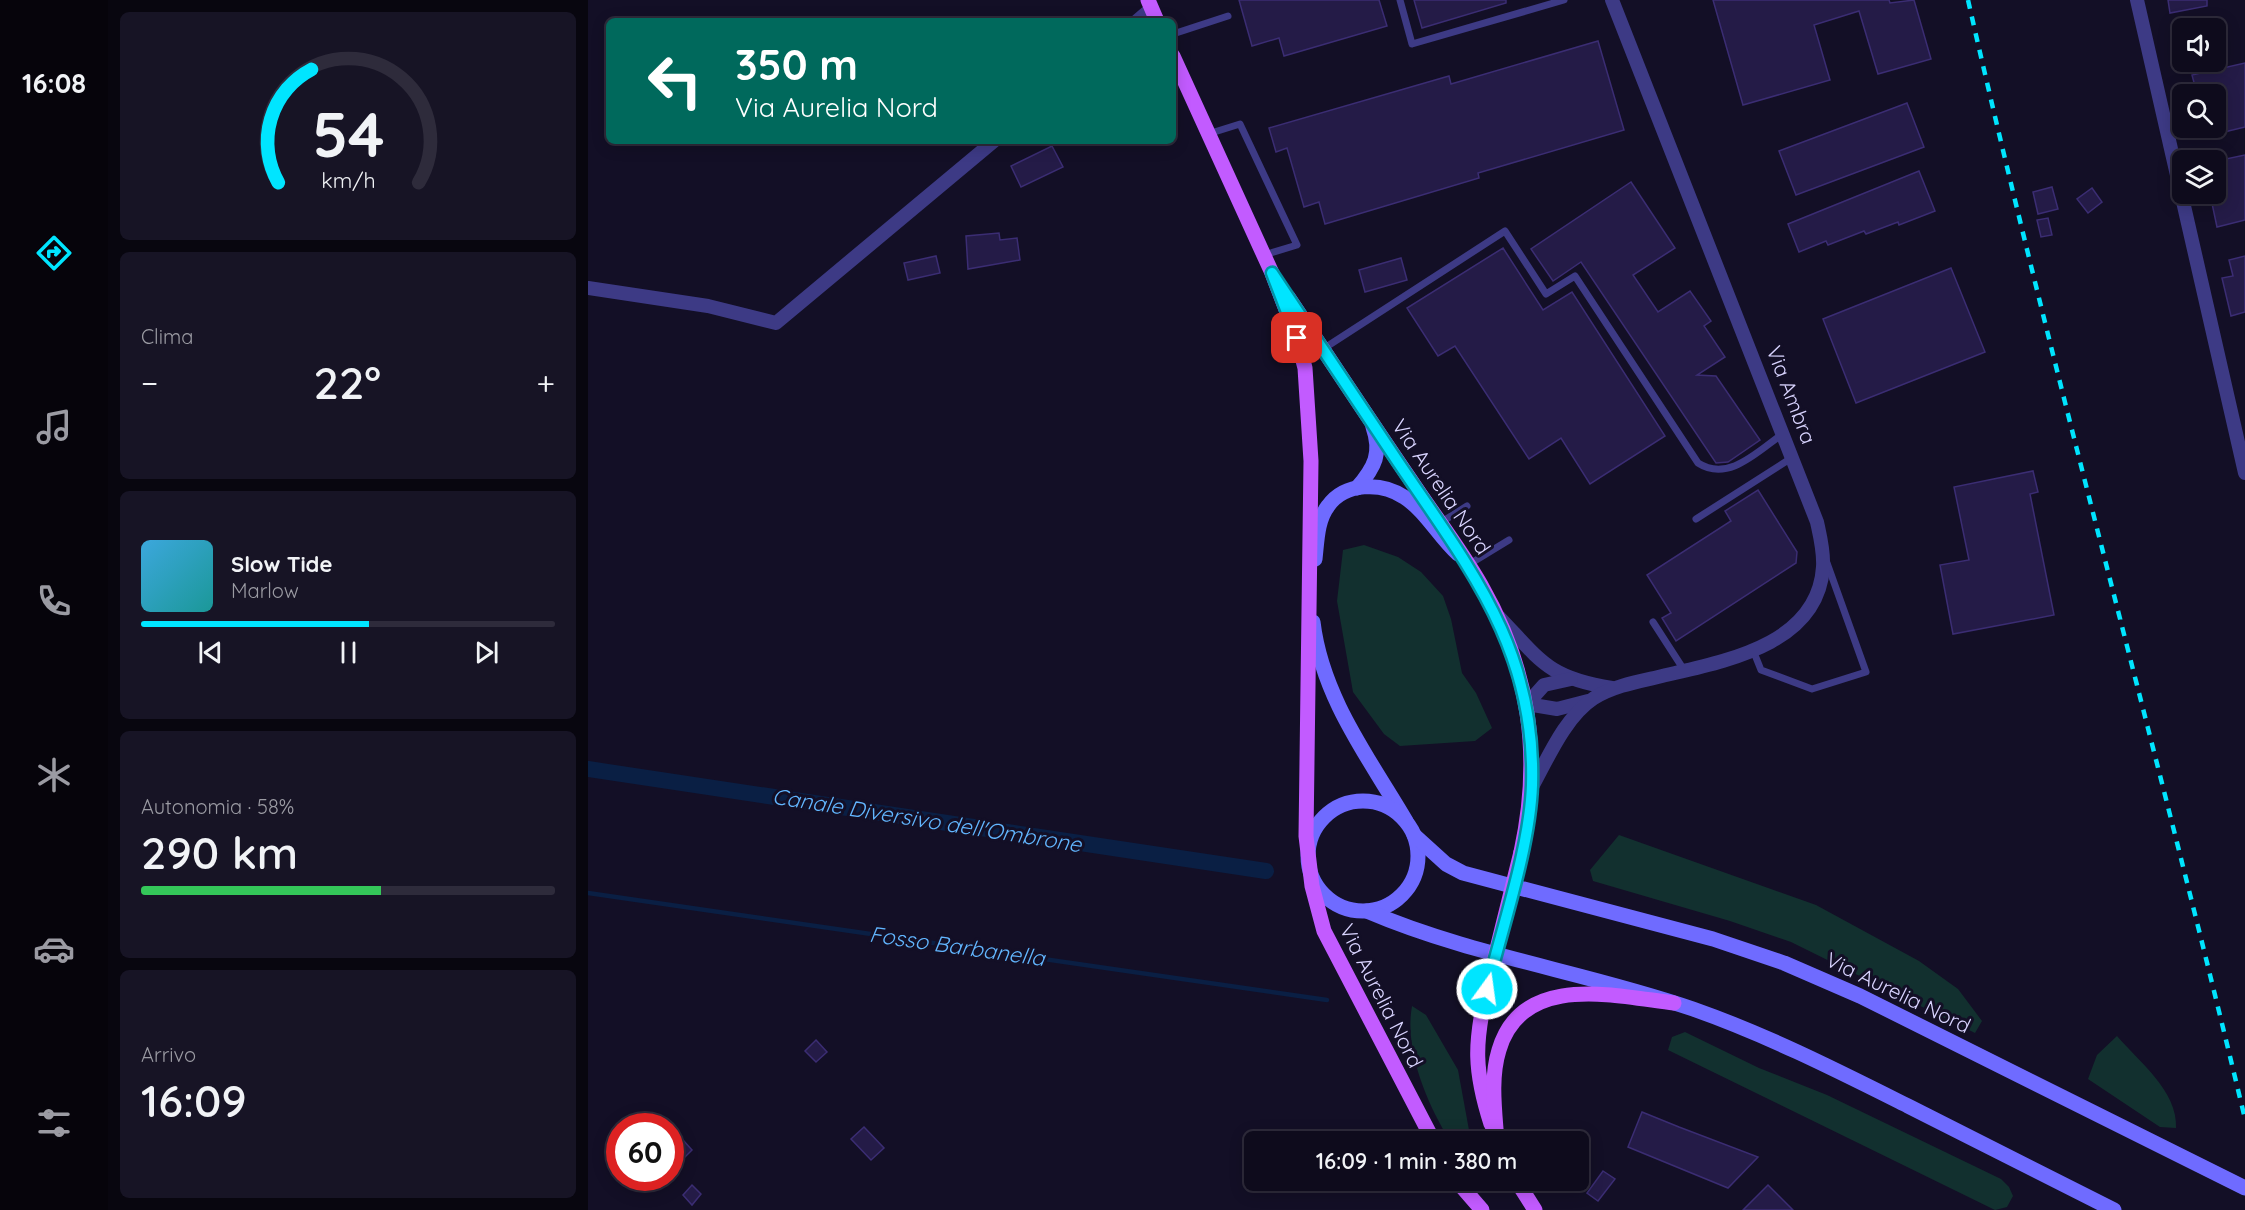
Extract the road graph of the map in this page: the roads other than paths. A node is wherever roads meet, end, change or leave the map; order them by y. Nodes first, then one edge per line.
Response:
1 (1400, 0) edge
2 (1564, 0) edge
3 (1612, 0) edge
4 (2137, 0) edge
5 (1228, 16) dead end
6 (1176, 33) edge
7 (1176, 63) edge
8 (1208, 134) junction
9 (990, 144) edge
10 (1264, 255) junction
11 (1272, 273) junction
12 (588, 288) edge
13 (1323, 349) junction
14 (1371, 422) junction
15 (1784, 433) junction
16 (1793, 458) junction
17 (2245, 473) edge
18 (1357, 488) junction
19 (1467, 506) dead end
20 (1696, 519) dead end
21 (1440, 524) junction
22 (1509, 540) dead end
23 (1822, 549) junction
24 (1466, 562) junction
25 (1310, 592) junction
26 (1495, 612) junction
27 (1653, 622) dead end
28 (1753, 650) junction
29 (1684, 670) junction
30 (1573, 679) junction
31 (1612, 688) junction
32 (1591, 700) junction
33 (1527, 704) junction
34 (1532, 787) junction
35 (1406, 821) junction
36 (1414, 836) junction
37 (1308, 862) junction
38 (1367, 911) junction
39 (1674, 1003) junction
40 (1428, 1131) edge
41 (1493, 1131) edge
42 (1496, 1131) edge
43 (2245, 1188) edge
44 (1466, 1191) edge
45 (1523, 1191) edge
46 (1482, 1210) edge
47 (1535, 1210) edge
48 (2114, 1210) edge

1 - 2 lane
3 - 15 street, Via Ambra
4 - 17 street
5 - 6 lane
7 - 8 main road, Via Aurelia Nord
8 - 10 main road, Via Aurelia Nord
8 - 10 lane
9 - 12 street
10 - 11 main road, Via Aurelia Nord
11 - 13 main road, Via Aurelia Nord
11 - 25 main road, Via Aurelia Nord
13 - 14 main road, Via Aurelia Nord
13 - 15 lane
14 - 18 main road
14 - 21 main road, Via Aurelia Nord
15 - 16 street, Via Ambra
16 - 20 lane
16 - 23 street, Via Ambra
18 - 24 main road
18 - 25 main road
19 - 21 lane
21 - 24 main road, Via Aurelia Nord
22 - 24 lane
23 - 28 street, Via Ambra
23 - 28 lane
24 - 26 main road, Via Aurelia Nord
25 - 35 main road
25 - 37 main road, Via Aurelia Nord
26 - 30 street
26 - 33 main road, Via Aurelia Nord
27 - 29 lane
28 - 29 street, Via Ambra
29 - 31 street, Via Ambra
30 - 31 street
30 - 33 street
31 - 32 street
32 - 33 street
32 - 34 street
33 - 34 main road, Via Aurelia Nord
34 - 41 main road, Via Aurelia Nord, bridge
35 - 36 main road, Via Aurelia Nord
35 - 37 main road, Via Aurelia Nord
36 - 38 main road, Via Aurelia Nord
36 - 43 main road, Via Aurelia Nord
37 - 38 main road, Via Aurelia Nord
37 - 40 main road, Via Aurelia Nord
38 - 39 main road, Via Aurelia Nord
39 - 42 main road
39 - 48 main road, Via Aurelia Nord
44 - 46 main road
45 - 47 main road

